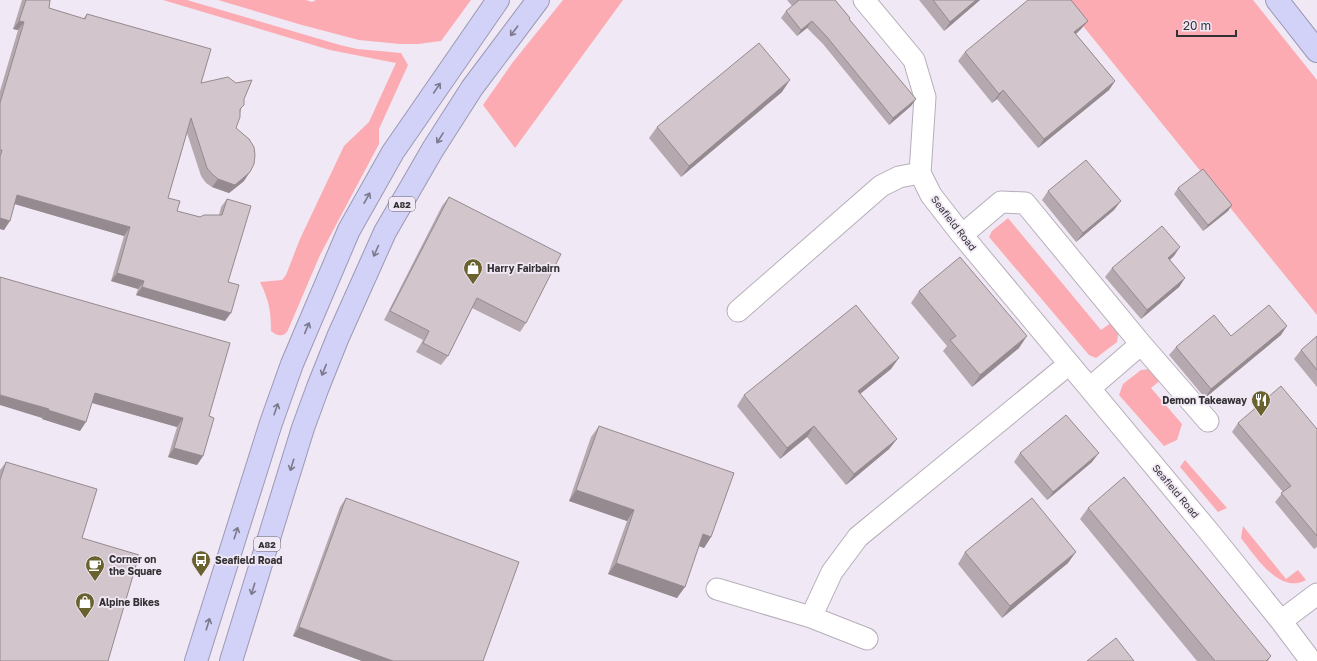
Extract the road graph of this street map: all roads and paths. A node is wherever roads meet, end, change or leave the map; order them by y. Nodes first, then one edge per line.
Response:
1 (498, 0) edge
2 (538, 0) edge
3 (864, 0) edge
4 (1277, 0) edge
5 (1317, 52) edge
6 (920, 173) junction
7 (962, 235) junction
8 (738, 311) dead end
9 (1141, 344) junction
10 (1069, 364) junction
11 (1090, 388) junction
12 (1208, 421) dead end
13 (717, 589) dead end
14 (1317, 594) edge
15 (811, 617) junction
16 (1281, 621) junction
17 (867, 639) dead end
18 (196, 661) edge
19 (231, 661) edge
20 (1311, 661) edge

18 -> 1 highway
2 -> 19 highway, A82
3 - 6 street
4 - 5 highway
6 - 7 street, Seafield Road
6 - 8 street
7 - 9 street
7 - 10 street, Seafield Road
9 - 11 street
9 - 12 street
10 - 11 street, Seafield Road
10 - 15 street
11 - 16 street, Seafield Road
13 - 15 street
14 - 16 street
15 - 17 street
16 - 20 street, Seafield Road

